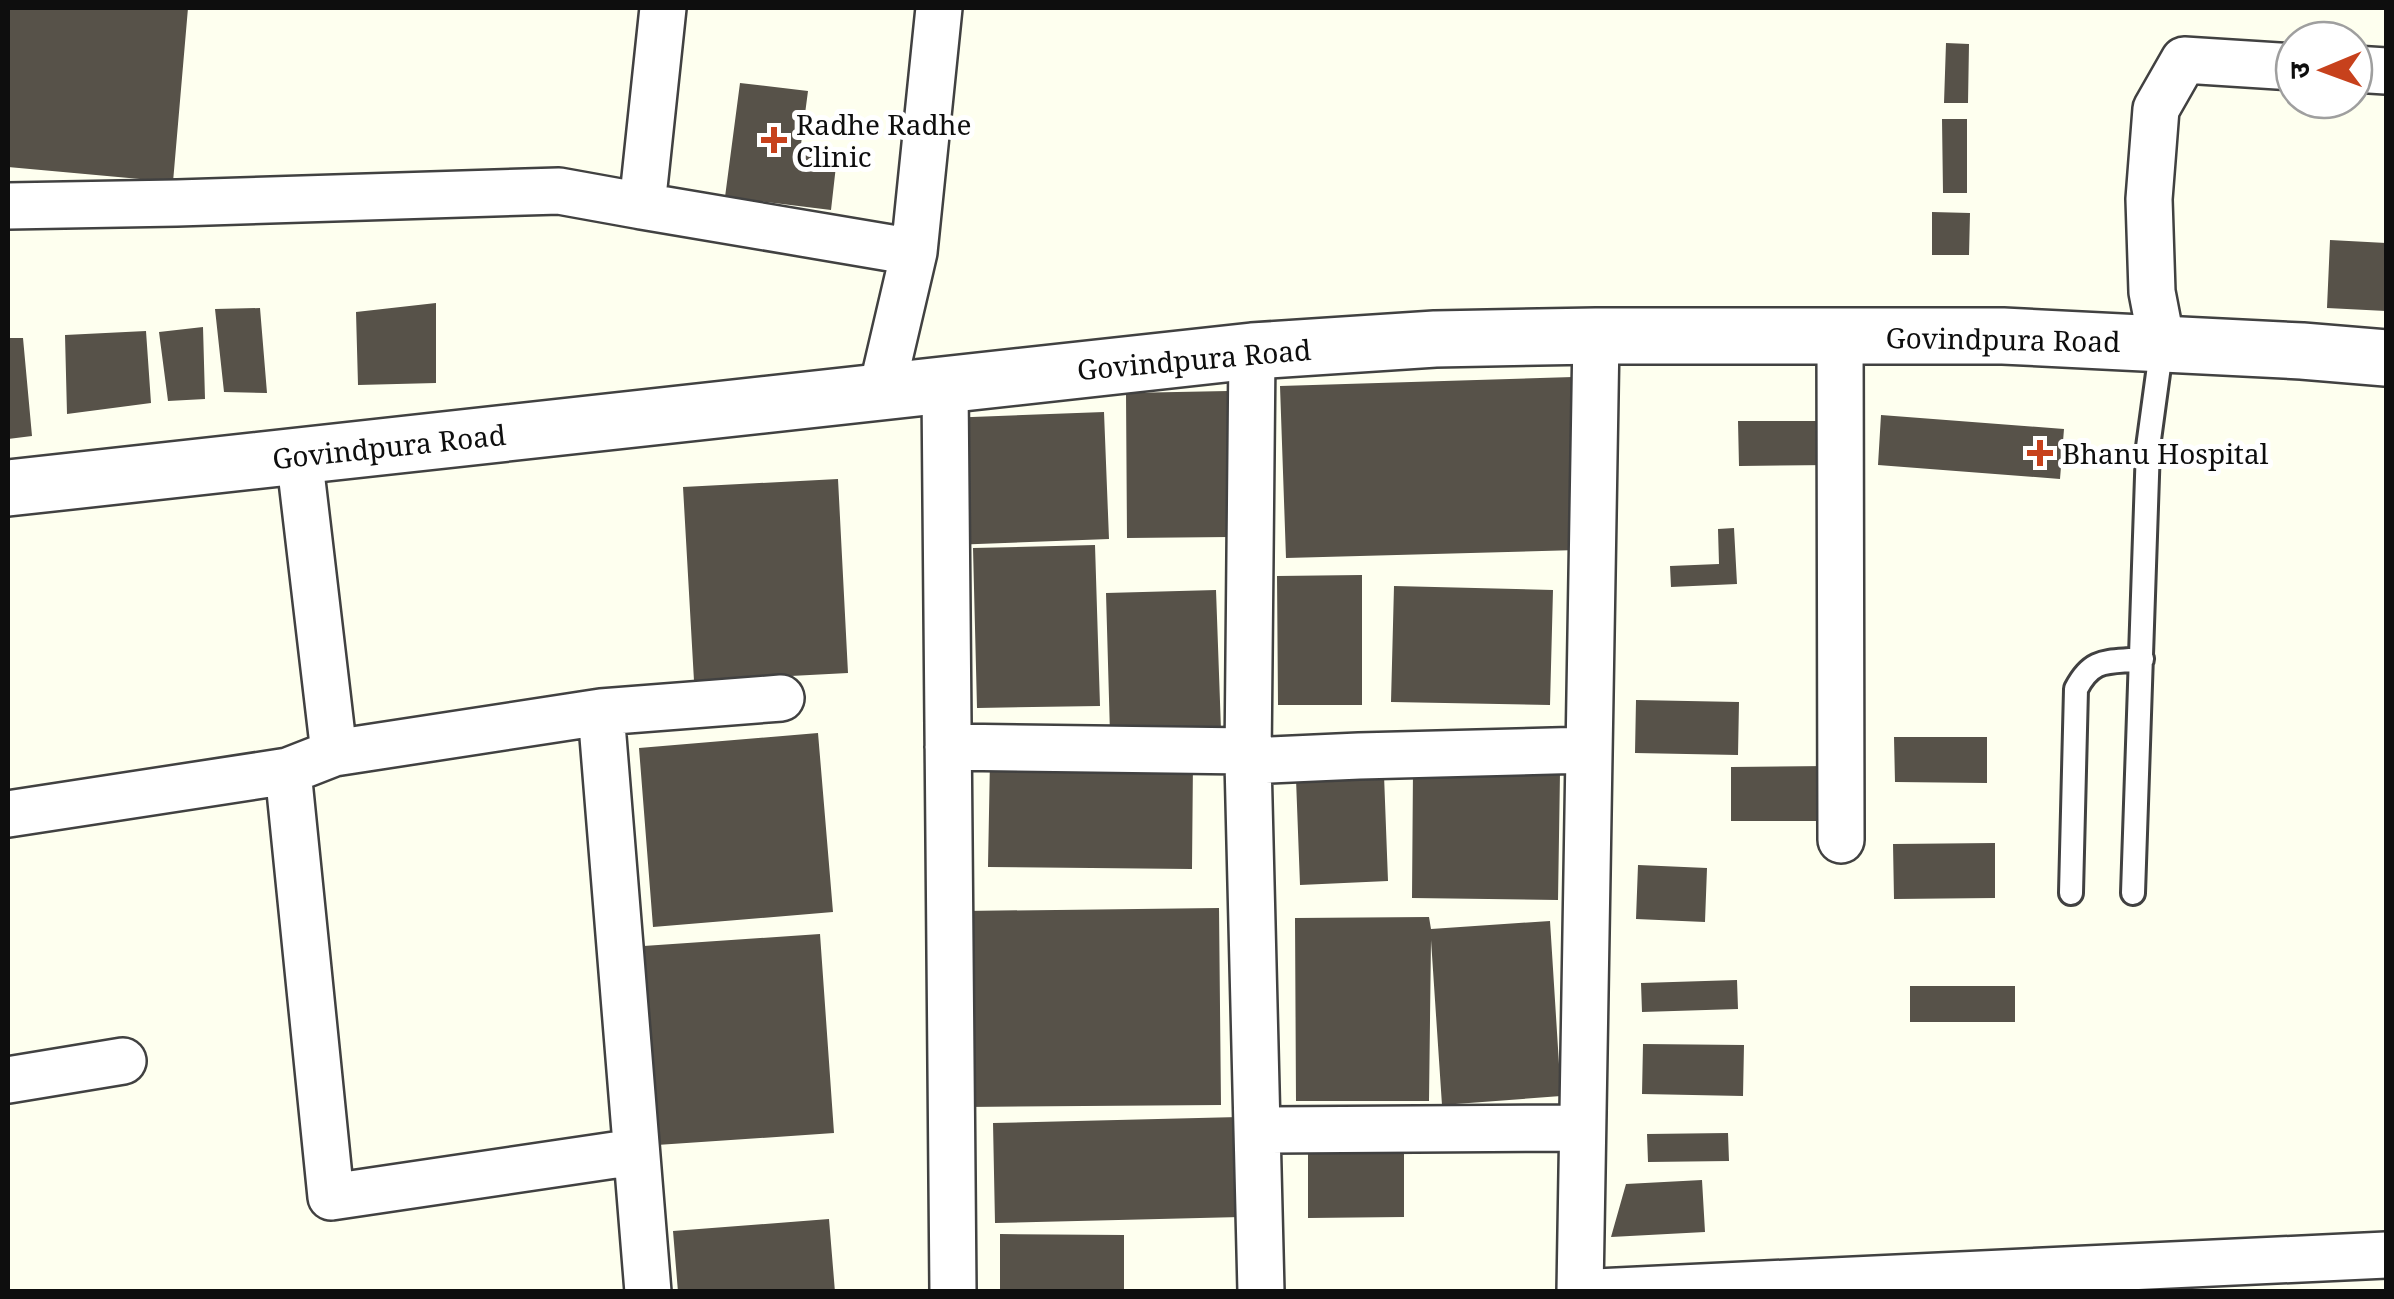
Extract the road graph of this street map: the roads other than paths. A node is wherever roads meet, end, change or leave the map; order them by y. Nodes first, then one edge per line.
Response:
1 (663, 8) edge
2 (939, 8) edge
3 (2274, 65) edge
4 (8, 206) edge
5 (642, 206) junction
6 (914, 252) junction
7 (1596, 336) junction
8 (1840, 336) junction
9 (2162, 344) junction
10 (1252, 351) junction
11 (2386, 358) edge
12 (945, 385) junction
13 (881, 392) junction
14 (299, 456) junction
15 (8, 488) edge
16 (2142, 659) junction
17 (781, 698) dead end
18 (601, 712) junction
19 (948, 748) junction
20 (1589, 750) junction
21 (334, 753) junction
22 (1248, 756) junction
23 (288, 770) junction
24 (8, 814) edge
25 (1842, 840) dead end
26 (2071, 893) dead end
27 (2133, 893) dead end
28 (123, 1062) dead end
29 (8, 1080) edge
30 (1582, 1128) junction
31 (1257, 1130) junction
32 (635, 1152) junction
33 (2386, 1255) edge
34 (648, 1292) edge
35 (954, 1292) edge
36 (1261, 1292) edge
37 (1580, 1292) edge
38 (1596, 1292) edge

1 - 5 street
2 - 6 street
3 - 9 street
4 - 5 street
5 - 6 street
6 - 13 street
7 - 8 street, Govindpura Road
7 - 10 street, Govindpura Road
7 - 20 street
8 - 9 street, Govindpura Road
8 - 25 street
9 - 11 street, Govindpura Road
9 - 16 lane
10 - 12 street, Govindpura Road
10 - 22 street
12 - 13 street, Govindpura Road
12 - 19 street
13 - 14 street, Govindpura Road
14 - 15 street, Govindpura Road
14 - 21 street
16 - 26 lane
16 - 27 lane
17 - 18 street
18 - 21 street
18 - 32 street
19 - 22 street
19 - 35 street
20 - 22 street
20 - 30 street
21 - 23 street
22 - 31 street
23 - 24 street
23 - 32 street
28 - 29 street
30 - 31 street
30 - 37 street
31 - 36 street
32 - 34 street
33 - 38 street

